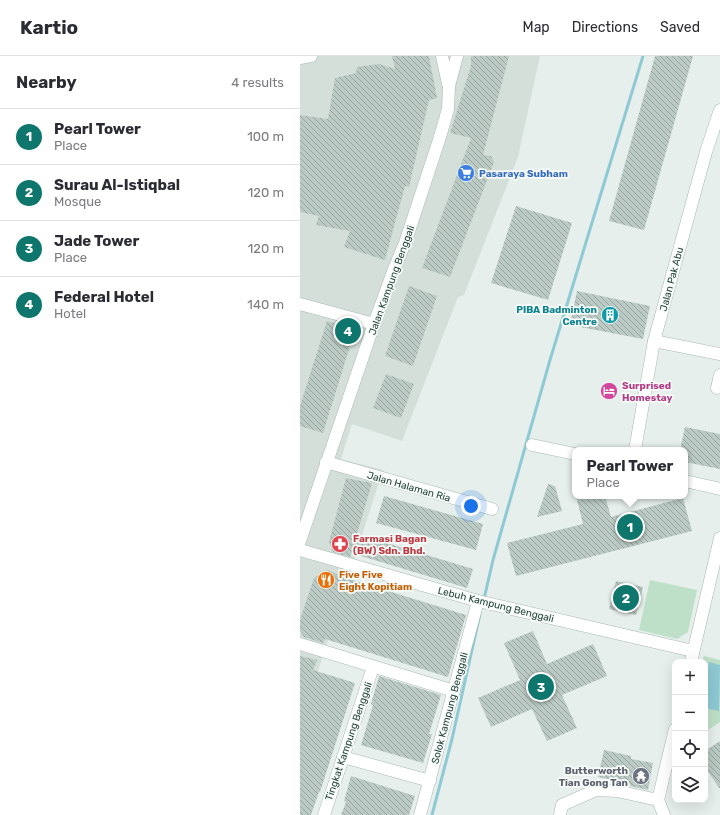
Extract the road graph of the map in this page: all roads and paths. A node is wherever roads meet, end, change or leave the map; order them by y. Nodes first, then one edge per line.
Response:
1 (311, 56) edge
2 (442, 56) edge
3 (457, 56) edge
4 (300, 58) edge
5 (449, 86) junction
6 (720, 110) edge
7 (300, 304) edge
8 (374, 324) junction
9 (654, 341) junction
10 (720, 354) edge
11 (720, 375) edge
12 (717, 388) dead end
13 (532, 445) dead end
14 (636, 447) edge
15 (572, 453) edge
16 (326, 462) junction
17 (688, 482) edge
18 (720, 490) edge
19 (492, 509) dead end
20 (720, 538) edge
21 (300, 539) edge
22 (300, 550) edge
23 (482, 602) junction
24 (300, 644) edge
25 (692, 657) edge
26 (373, 667) junction
27 (454, 691) junction
28 (675, 731) edge
29 (343, 757) junction
30 (430, 781) junction
31 (658, 800) junction
32 (324, 815) edge
33 (420, 815) edge
34 (560, 815) edge
35 (664, 815) edge

1 - 4 street
2 - 5 street
3 - 5 street
5 - 8 street, Jalan Kampung Benggali
6 - 9 street, Jalan Pak Abu
7 - 8 street
8 - 16 street, Jalan Kampung Benggali
9 - 10 street
9 - 14 street, Jalan Pak Abu
11 - 12 street
13 - 15 street
16 - 19 street, Jalan Halaman Ria
16 - 21 street, Jalan Kampung Benggali
17 - 18 street
20 - 25 street
22 - 23 street, Lebuh Kampung Benggali
23 - 25 street, Lebuh Kampung Benggali
23 - 27 street, Solok Kampung Benggali
24 - 26 street
26 - 27 street
26 - 29 street, Tingkat Kampung Benggali
27 - 30 street, Solok Kampung Benggali
28 - 31 street
29 - 30 street
29 - 32 street, Tingkat Kampung Benggali
30 - 33 street, Solok Kampung Benggali
31 - 34 street
31 - 35 street

